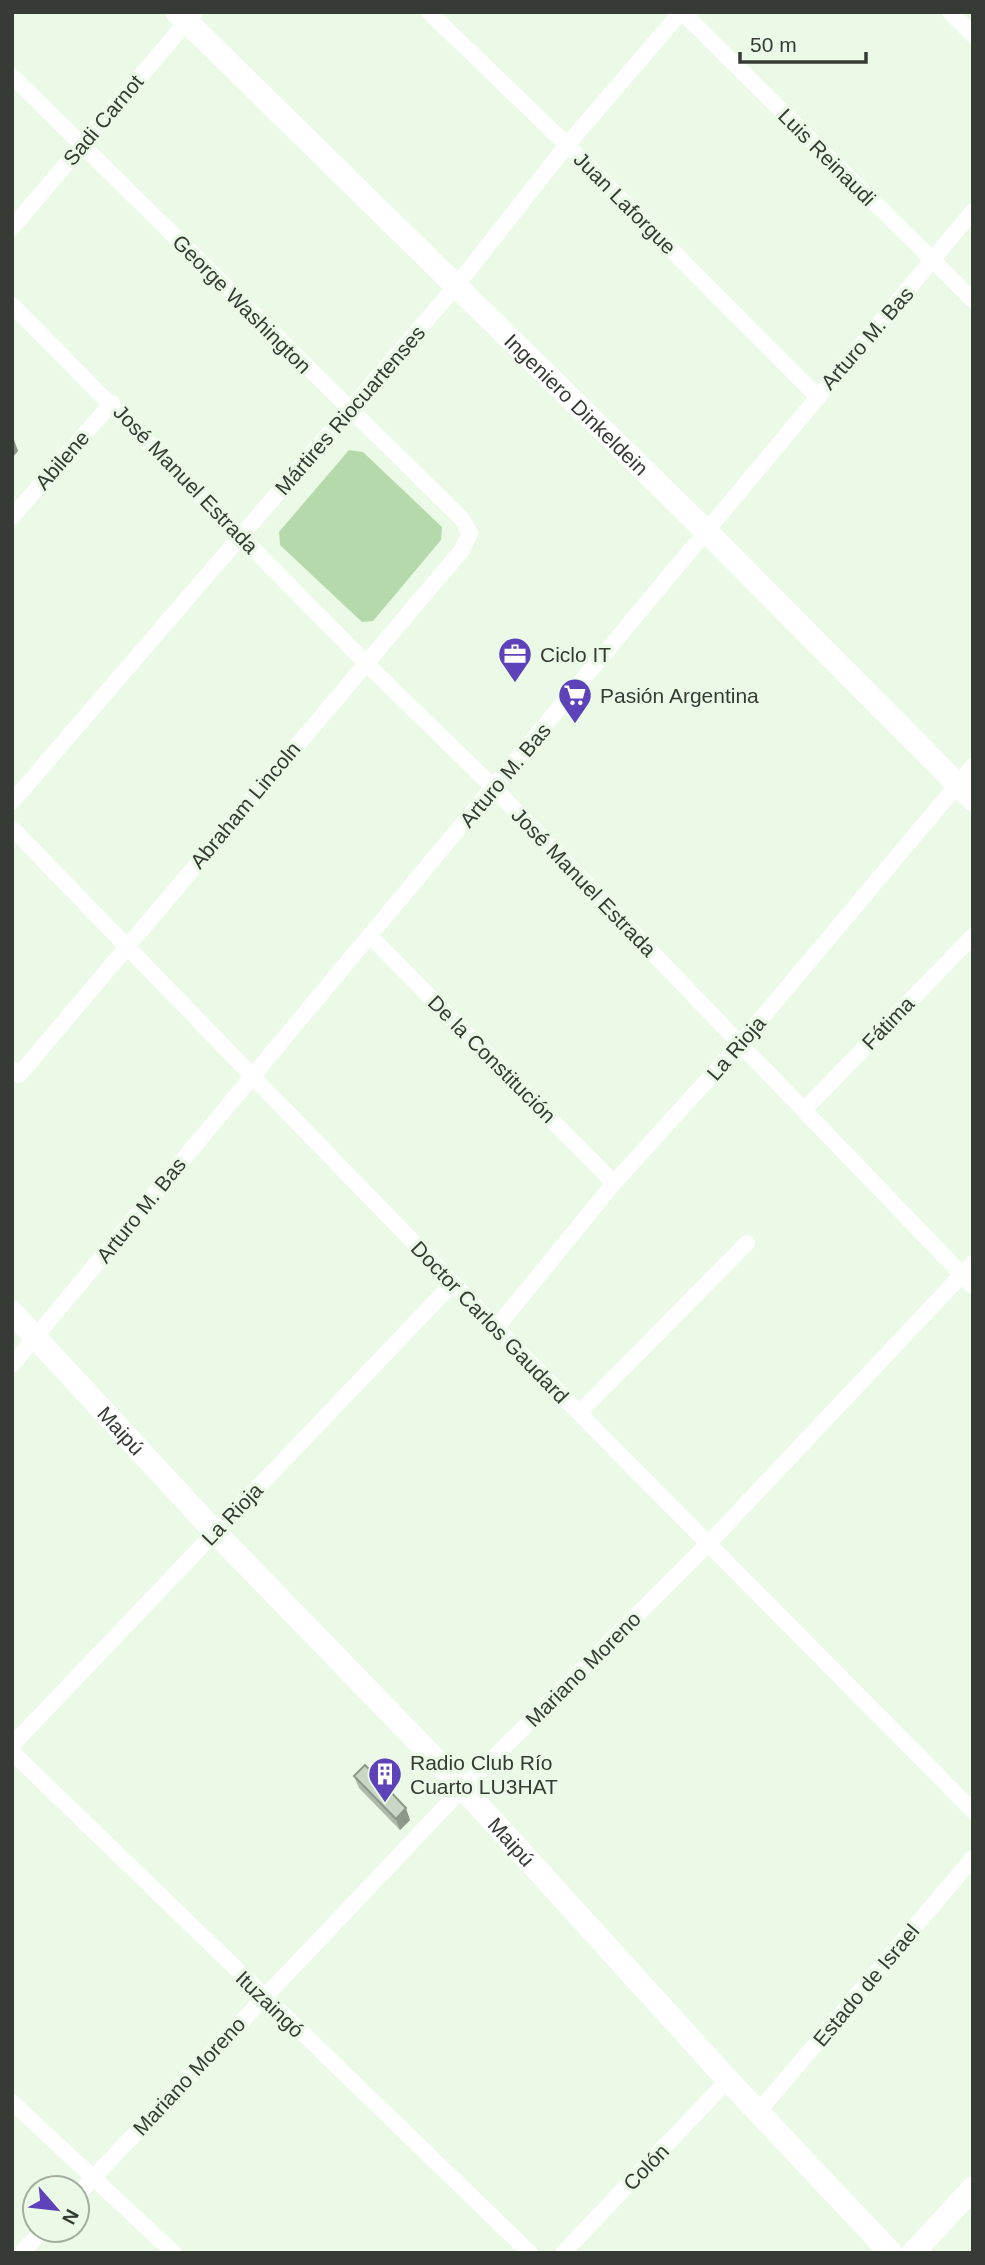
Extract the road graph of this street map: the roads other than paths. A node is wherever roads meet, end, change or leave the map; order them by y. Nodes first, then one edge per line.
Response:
1 (429, 12) edge
2 (682, 12) edge
3 (950, 12) edge
4 (186, 15) edge
5 (973, 34) edge
6 (12, 76) edge
7 (81, 145) junction
8 (567, 145) junction
9 (973, 211) edge
10 (12, 228) edge
11 (932, 262) junction
12 (456, 286) junction
13 (973, 300) edge
14 (12, 305) edge
15 (817, 396) junction
16 (112, 403) junction
17 (351, 410) junction
18 (12, 517) edge
19 (707, 532) junction
20 (470, 533) joint
21 (241, 536) junction
22 (366, 663) junction
23 (973, 766) edge
24 (494, 788) junction
25 (965, 793) edge
26 (12, 802) edge
27 (12, 828) edge
28 (370, 936) junction
29 (973, 936) edge
30 (125, 946) junction
31 (739, 1045) junction
32 (15, 1072) edge
33 (250, 1077) junction
34 (804, 1110) junction
35 (614, 1183) junction
36 (747, 1242) dead end
37 (969, 1275) edge
38 (453, 1283) junction
39 (12, 1311) edge
40 (496, 1328) junction
41 (36, 1338) junction
42 (12, 1365) edge
43 (579, 1413) junction
44 (215, 1532) junction
45 (709, 1544) junction
46 (12, 1745) edge
47 (12, 1752) edge
48 (463, 1788) junction
49 (973, 1811) edge
50 (973, 1858) edge
51 (263, 1998) junction
52 (728, 2080) junction
53 (12, 2102) edge
54 (758, 2112) junction
55 (94, 2178) junction
56 (91, 2181) edge
57 (973, 2188) edge
58 (173, 2253) edge
59 (530, 2253) edge
60 (563, 2253) edge
61 (891, 2253) edge
62 (912, 2253) edge

1 - 8 street, Juan Laforgue
2 - 8 street, Mártires Riocuartenses
2 - 11 street, Luis Reinaudi
3 - 5 street
4 - 7 street, Sadi Carnot
4 - 12 main road, Ingeniero Dinkeldein
6 - 7 street, George Washington
7 - 10 street, Sadi Carnot
7 - 17 street, George Washington
8 - 12 street, Mártires Riocuartenses
8 - 15 street, Juan Laforgue
9 - 11 street, Arturo M. Bas
11 - 13 street, Luis Reinaudi
11 - 15 street, Arturo M. Bas
12 - 17 street, Mártires Riocuartenses
12 - 19 main road, Ingeniero Dinkeldein
14 - 16 street, José Manuel Estrada
15 - 19 street, Arturo M. Bas
16 - 18 street, Abilene
16 - 21 street, José Manuel Estrada
17 - 20 street, George Washington
17 - 21 street, Mártires Riocuartenses
19 - 24 street, Arturo M. Bas
19 - 25 main road, Ingeniero Dinkeldein
20 - 22 street, Abraham Lincoln
21 - 22 street, José Manuel Estrada
21 - 26 street, Mártires Riocuartenses
22 - 24 street, José Manuel Estrada
22 - 30 street, Abraham Lincoln
23 - 25 street, La Rioja
24 - 28 street, Arturo M. Bas
24 - 31 street, José Manuel Estrada
25 - 31 street, La Rioja
27 - 30 street, Doctor Carlos Gaudard
28 - 33 street, Arturo M. Bas
28 - 35 street, De la Constitución
29 - 34 street, Fátima
30 - 32 street, Abraham Lincoln
30 - 33 street, Doctor Carlos Gaudard
31 - 34 street, José Manuel Estrada
31 - 35 street, La Rioja
33 - 38 street, Doctor Carlos Gaudard
33 - 41 street, Arturo M. Bas
34 - 37 street, José Manuel Estrada
35 - 40 street, La Rioja
36 - 43 street
37 - 45 street, Mariano Moreno
38 - 40 street, Doctor Carlos Gaudard
38 - 44 street, La Rioja
39 - 41 main road, Maipú
40 - 43 street, Doctor Carlos Gaudard
41 - 42 street, Arturo M. Bas
41 - 44 main road, Maipú
43 - 45 street, Doctor Carlos Gaudard
44 - 46 street, La Rioja
44 - 48 main road, Maipú
45 - 48 street, Mariano Moreno
45 - 49 street, Doctor Carlos Gaudard
47 - 51 street, Ituzaingó
48 - 51 street, Mariano Moreno
48 - 52 main road, Maipú
50 - 54 street, Estado de Israel
51 - 55 street, Mariano Moreno
51 - 59 street, Ituzaingó
52 - 54 main road, Maipú
52 - 60 street, Colón
53 - 55 street
54 - 61 main road, Maipú
55 - 56 street, Mariano Moreno
55 - 58 street
57 - 62 main road

